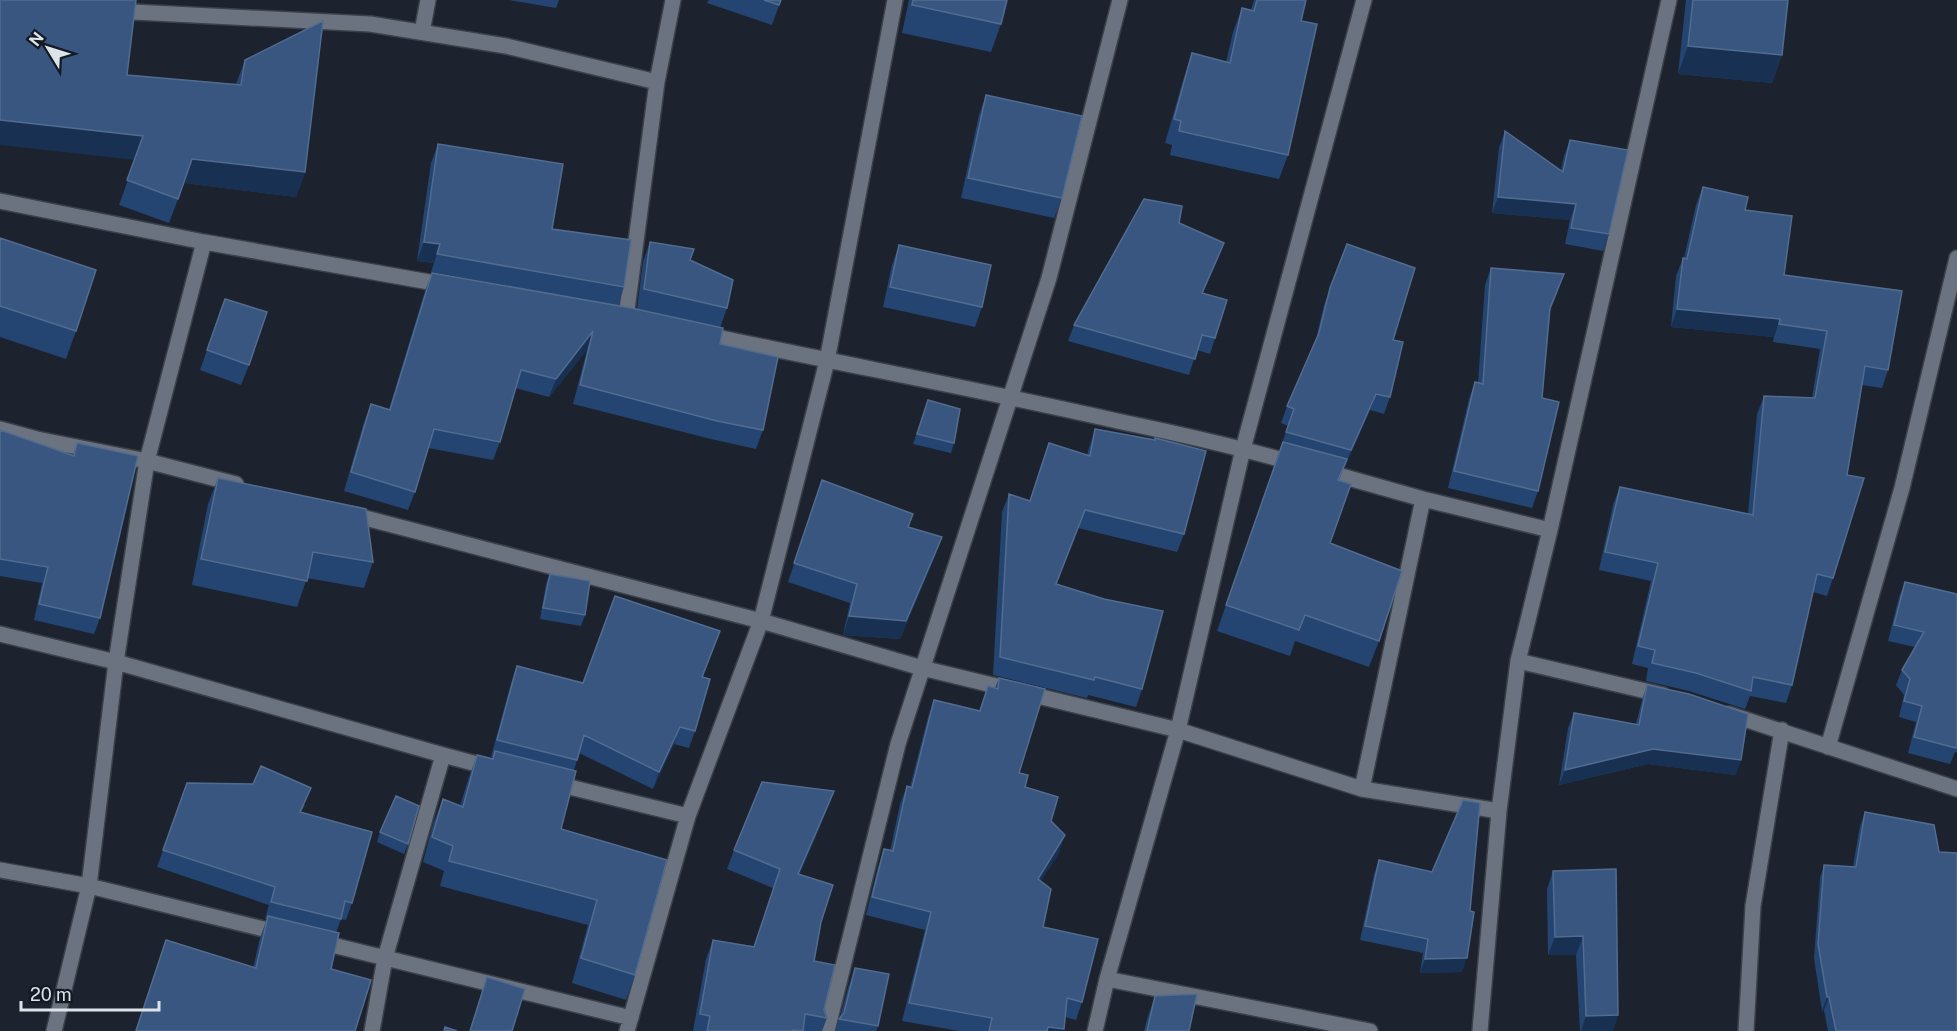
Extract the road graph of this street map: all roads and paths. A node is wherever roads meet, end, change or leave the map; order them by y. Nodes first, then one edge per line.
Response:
1 (428, 0) edge
2 (673, 0) edge
3 (895, 0) edge
4 (1120, 0) edge
5 (1364, 0) edge
6 (1669, 0) edge
7 (101, 10) edge
8 (422, 32) junction
9 (657, 82) junction
10 (0, 201) edge
11 (204, 242) junction
12 (1957, 258) edge
13 (462, 288) edge
14 (626, 317) edge
15 (693, 331) edge
16 (827, 361) junction
17 (1011, 397) junction
18 (0, 429) edge
19 (1243, 449) junction
20 (147, 461) junction
21 (251, 488) edge
22 (1423, 500) junction
23 (332, 509) edge
24 (1550, 530) junction
25 (760, 621) junction
26 (0, 634) edge
27 (1518, 661) junction
28 (116, 662) junction
29 (922, 668) junction
30 (1675, 698) edge
31 (1718, 710) edge
32 (1178, 730) junction
33 (1782, 730) junction
34 (1828, 747) junction
35 (443, 755) junction
36 (510, 772) edge
37 (543, 780) edge
38 (1362, 789) junction
39 (1957, 789) edge
40 (1499, 812) junction
41 (688, 816) junction
42 (0, 870) edge
43 (88, 886) junction
44 (385, 958) junction
45 (1107, 979) junction
46 (629, 1025) edge
47 (54, 1031) edge
48 (372, 1031) edge
49 (827, 1031) edge
50 (1095, 1031) edge
51 (1370, 1031) edge
52 (1480, 1031) edge
53 (1746, 1031) edge

1 - 8 street
2 - 9 street
3 - 16 street
4 - 17 street
5 - 19 street
6 - 24 street
7 - 8 street
8 - 9 street
9 - 14 street
10 - 11 street
11 - 13 street
11 - 20 street
12 - 34 street
15 - 16 street
16 - 17 street
16 - 25 street
17 - 19 street
17 - 29 street
18 - 20 street
19 - 22 street
19 - 32 street
20 - 21 street
20 - 28 street
22 - 24 street
22 - 38 street
23 - 25 street
24 - 27 street
25 - 29 street
25 - 41 street
26 - 28 street
27 - 30 street
27 - 40 street
28 - 35 street
28 - 43 street
29 - 32 street
29 - 49 street
31 - 33 street
32 - 38 street
32 - 45 street
33 - 34 street
33 - 53 street
34 - 39 street
35 - 36 street
35 - 44 street
37 - 41 street
38 - 40 street
40 - 52 street
41 - 46 street
42 - 43 street
43 - 44 street
43 - 47 street
44 - 46 street
44 - 48 street
45 - 50 street
45 - 51 street

